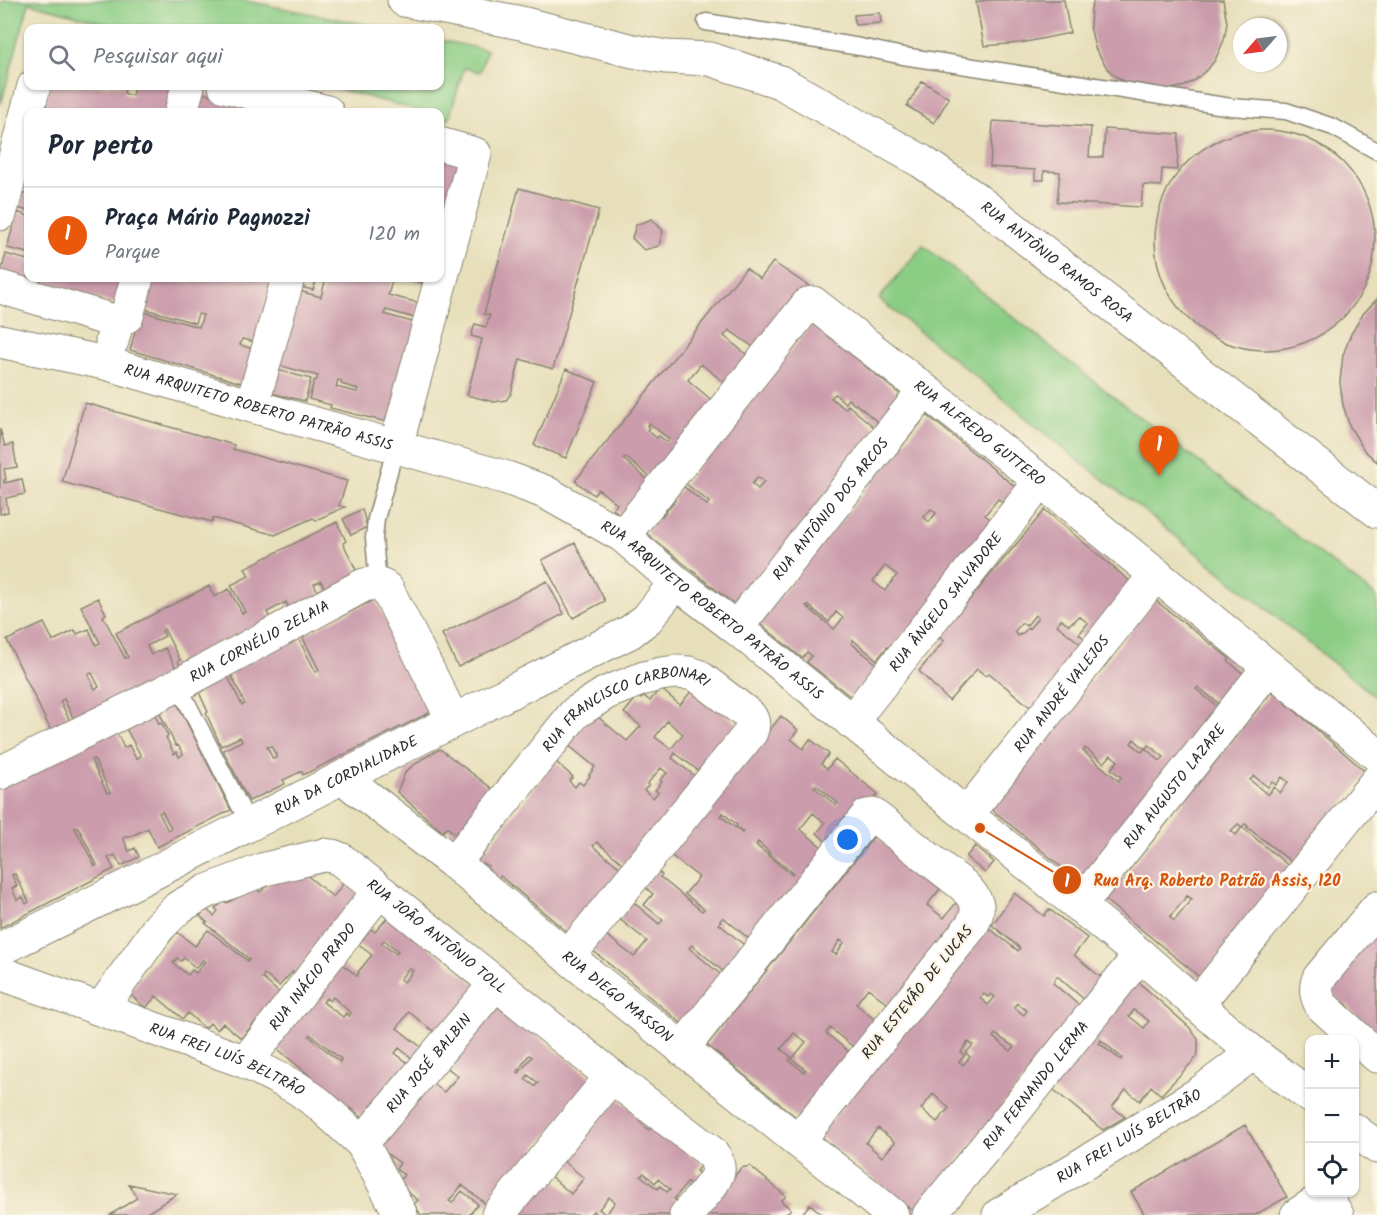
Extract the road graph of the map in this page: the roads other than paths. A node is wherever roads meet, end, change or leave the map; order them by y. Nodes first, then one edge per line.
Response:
1 (404, 0) edge
2 (523, 0) edge
3 (496, 9) edge
4 (706, 22) dead end
5 (710, 59) junction
6 (33, 90) edge
7 (187, 90) edge
8 (241, 90) edge
9 (28, 108) edge
10 (182, 108) edge
11 (311, 108) edge
12 (24, 124) edge
13 (444, 145) edge
14 (1377, 151) edge
15 (0, 214) edge
16 (444, 269) edge
17 (136, 282) edge
18 (287, 282) edge
19 (440, 282) edge
20 (0, 287) edge
21 (117, 322) junction
22 (0, 340) edge
23 (105, 363) junction
24 (924, 390) junction
25 (252, 406) junction
26 (396, 446) junction
27 (1041, 481) junction
28 (1377, 511) edge
29 (623, 536) junction
30 (1156, 574) junction
31 (676, 582) junction
32 (378, 584) junction
33 (736, 628) junction
34 (1269, 667) junction
35 (178, 685) junction
36 (453, 720) junction
37 (851, 722) junction
38 (1377, 754) edge
39 (0, 773) edge
40 (343, 777) junction
41 (1377, 781) edge
42 (967, 814) junction
43 (249, 824) junction
44 (454, 863) junction
45 (379, 891) junction
46 (1079, 906) junction
47 (1377, 908) edge
48 (0, 949) edge
49 (1140, 955) junction
50 (568, 957) junction
51 (0, 973) edge
52 (496, 983) junction
53 (1197, 1005) junction
54 (101, 1009) junction
55 (681, 1049) junction
56 (1253, 1053) junction
57 (1377, 1056) edge
58 (246, 1062) junction
59 (612, 1076) junction
60 (1305, 1092) edge
61 (1359, 1134) edge
62 (798, 1141) junction
63 (362, 1143) junction
64 (1377, 1147) edge
65 (1041, 1204) edge
66 (1332, 1206) edge
67 (401, 1215) edge
68 (498, 1215) edge
69 (686, 1215) edge
70 (892, 1215) edge
71 (929, 1215) edge
72 (999, 1215) edge
73 (1297, 1215) edge

1 - 3 street, RUA ANTÔNIO RAMOS ROSA
2 - 5 street, RUA ANTÔNIO RAMOS ROSA
3 - 5 street, RUA ANTÔNIO RAMOS ROSA
4 - 14 lane
5 - 28 street, RUA ANTÔNIO RAMOS ROSA
6 - 9 street
7 - 10 street
8 - 11 street
12 - 15 street
13 - 16 street
17 - 21 street
18 - 25 street
19 - 26 street
20 - 21 street
21 - 23 street
22 - 23 street, RUA ARQUITETO ROBERTO PATRÃO ASSIS
23 - 25 street, RUA ARQUITETO ROBERTO PATRÃO ASSIS
24 - 27 street, RUA ALFREDO GUTTERO
24 - 29 street, RUA ALFREDO GUTTERO
24 - 33 street, RUA ANTÔNIO DOS ARCOS
25 - 26 street, RUA ARQUITETO ROBERTO PATRÃO ASSIS
26 - 29 street, RUA ARQUITETO ROBERTO PATRÃO ASSIS
26 - 32 lane
27 - 30 street, RUA ALFREDO GUTTERO
27 - 37 street, RUA ÂNGELO SALVADORE
29 - 31 street, RUA ARQUITETO ROBERTO PATRÃO ASSIS
30 - 34 street, RUA ALFREDO GUTTERO
30 - 42 street, RUA ANDRÉ VALEJOS
31 - 33 street, RUA ARQUITETO ROBERTO PATRÃO ASSIS
31 - 36 street, RUA DA CORDIALIDADE
32 - 35 street, RUA CORNÉLIO ZELAIA
32 - 36 street
33 - 37 street, RUA ARQUITETO ROBERTO PATRÃO ASSIS
34 - 38 street, RUA ALFREDO GUTTERO
34 - 46 street, RUA AUGUSTO LAZARE
35 - 39 street, RUA CORNÉLIO ZELAIA
35 - 43 lane
36 - 40 street, RUA DA CORDIALIDADE
37 - 42 street, RUA ARQUITETO ROBERTO PATRÃO ASSIS
40 - 43 street, RUA DA CORDIALIDADE
40 - 44 street, RUA DIEGO MASSON
41 - 53 street
42 - 46 street, RUA ARQUITETO ROBERTO PATRÃO ASSIS
43 - 48 street, RUA DA CORDIALIDADE
44 - 50 street, RUA DIEGO MASSON
44 - 50 street, RUA FRANCISCO CARBONARI
45 - 52 street, RUA JOÃO ANTÔNIO TOLL
45 - 54 street, RUA JOÃO ANTÔNIO TOLL
45 - 58 street, RUA INÁCIO PRADO
46 - 49 street, RUA ARQUITETO ROBERTO PATRÃO ASSIS
47 - 57 street
49 - 53 street, RUA ARQUITETO ROBERTO PATRÃO ASSIS
49 - 71 street, RUA FERNANDO LERMA
50 - 55 street, RUA DIEGO MASSON
51 - 54 street, RUA FREI LUÍS BELTRÃO
52 - 59 street, RUA JOÃO ANTÔNIO TOLL
52 - 63 street, RUA JOSÉ BALBIN
53 - 56 street, RUA ARQUITETO ROBERTO PATRÃO ASSIS
54 - 58 street, RUA FREI LUÍS BELTRÃO
55 - 62 street, RUA DIEGO MASSON
55 - 62 street, RUA ESTEVÃO DE LUCAS
56 - 60 street, RUA ARQUITETO ROBERTO PATRÃO ASSIS
56 - 65 street, RUA FREI LUÍS BELTRÃO
58 - 63 street, RUA FREI LUÍS BELTRÃO
59 - 68 street
59 - 69 street, RUA JOÃO ANTÔNIO TOLL
61 - 64 street
62 - 70 street, RUA DIEGO MASSON
63 - 67 street, RUA FREI LUÍS BELTRÃO
65 - 72 street, RUA FREI LUÍS BELTRÃO
66 - 73 street

